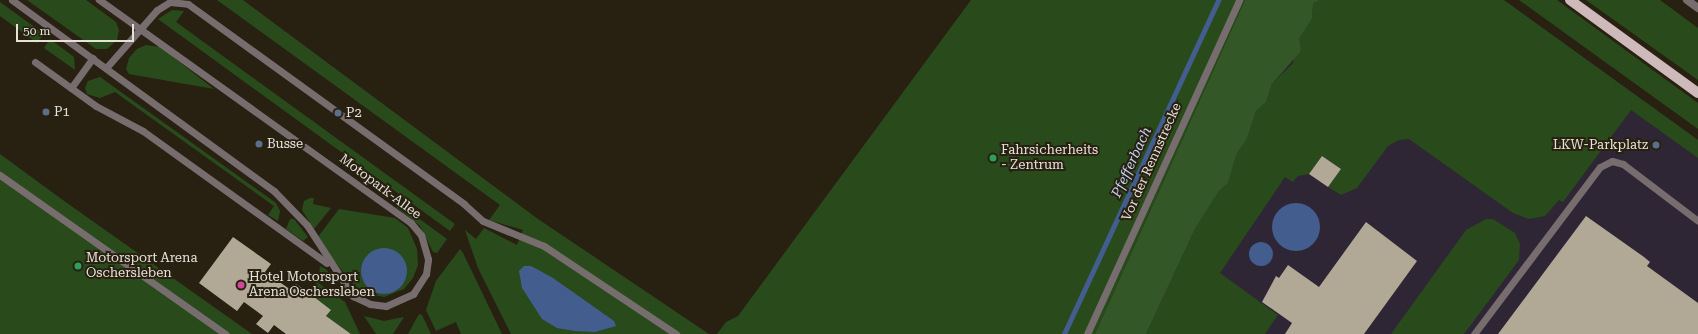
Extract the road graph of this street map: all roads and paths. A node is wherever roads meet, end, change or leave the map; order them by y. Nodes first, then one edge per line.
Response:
1 (12, 0) edge
2 (99, 0) edge
3 (1239, 0) edge
4 (1570, 0) edge
5 (1687, 0) edge
6 (1698, 8) edge
7 (139, 28) junction
8 (93, 58) junction
9 (34, 62) dead end
10 (106, 68) junction
11 (71, 88) junction
12 (1698, 93) edge
13 (0, 175) edge
14 (1698, 221) edge
15 (329, 264) junction
16 (225, 334) edge
17 (676, 334) edge
18 (1087, 334) edge
19 (1474, 334) edge

1 - 8 lane, Motopark-Allee
2 - 7 lane, Motopark-Allee
3 - 18 lane, Vor der Rennstrecke
4 - 12 main road
5 - 6 street
7 - 10 lane
7 - 15 lane, Motopark-Allee
7 - 17 lane
8 - 10 lane, Motopark-Allee
8 - 11 lane
9 - 11 lane
10 - 15 lane, Motopark-Allee
11 - 15 lane
13 - 16 lane
14 - 19 lane

